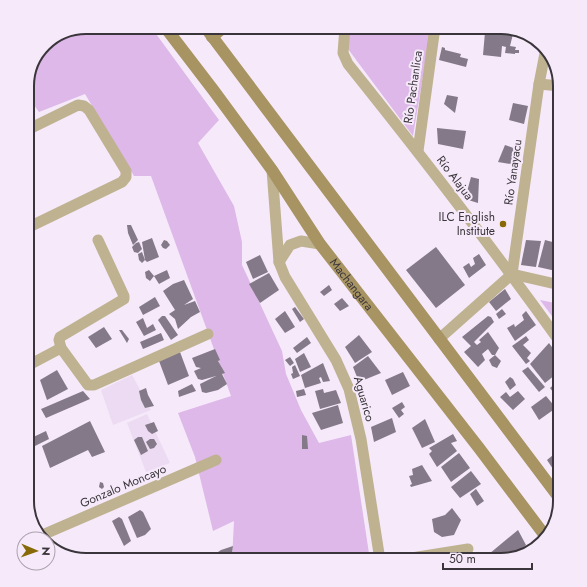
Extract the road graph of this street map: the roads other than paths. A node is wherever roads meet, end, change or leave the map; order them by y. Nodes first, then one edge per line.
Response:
1 (170, 34) edge
2 (210, 34) edge
3 (344, 34) edge
4 (434, 34) edge
5 (544, 58) edge
6 (539, 84) junction
7 (553, 85) edge
8 (34, 127) edge
9 (418, 151) junction
10 (272, 170) junction
11 (34, 225) edge
12 (98, 240) dead end
13 (320, 244) junction
14 (279, 262) junction
15 (512, 274) junction
16 (553, 283) edge
17 (553, 332) edge
18 (208, 334) dead end
19 (439, 339) junction
20 (62, 348) junction
21 (34, 362) edge
22 (216, 460) dead end
23 (553, 490) edge
24 (52, 531) edge
25 (542, 532) edge
26 (468, 549) dead end
27 (379, 553) edge
28 (443, 553) edge

1 - 10 street, Machangara
2 - 19 street
3 - 9 street, Río Alajua
4 - 9 street, Río Pachanlica
5 - 6 street, Río Yanayacu
6 - 7 street
6 - 15 street, Río Yanayacu
8 - 11 street
9 - 15 street, Río Alajua
10 - 13 street, Machangara
10 - 14 street, Aguarico
12 - 20 street
13 - 14 street
13 - 25 street, Machangara
14 - 27 street, Aguarico
15 - 16 street
15 - 17 street, Río Alajua
15 - 19 street
18 - 20 street
19 - 23 street
20 - 21 street
22 - 24 street, Gonzalo Moncayo
26 - 28 street

